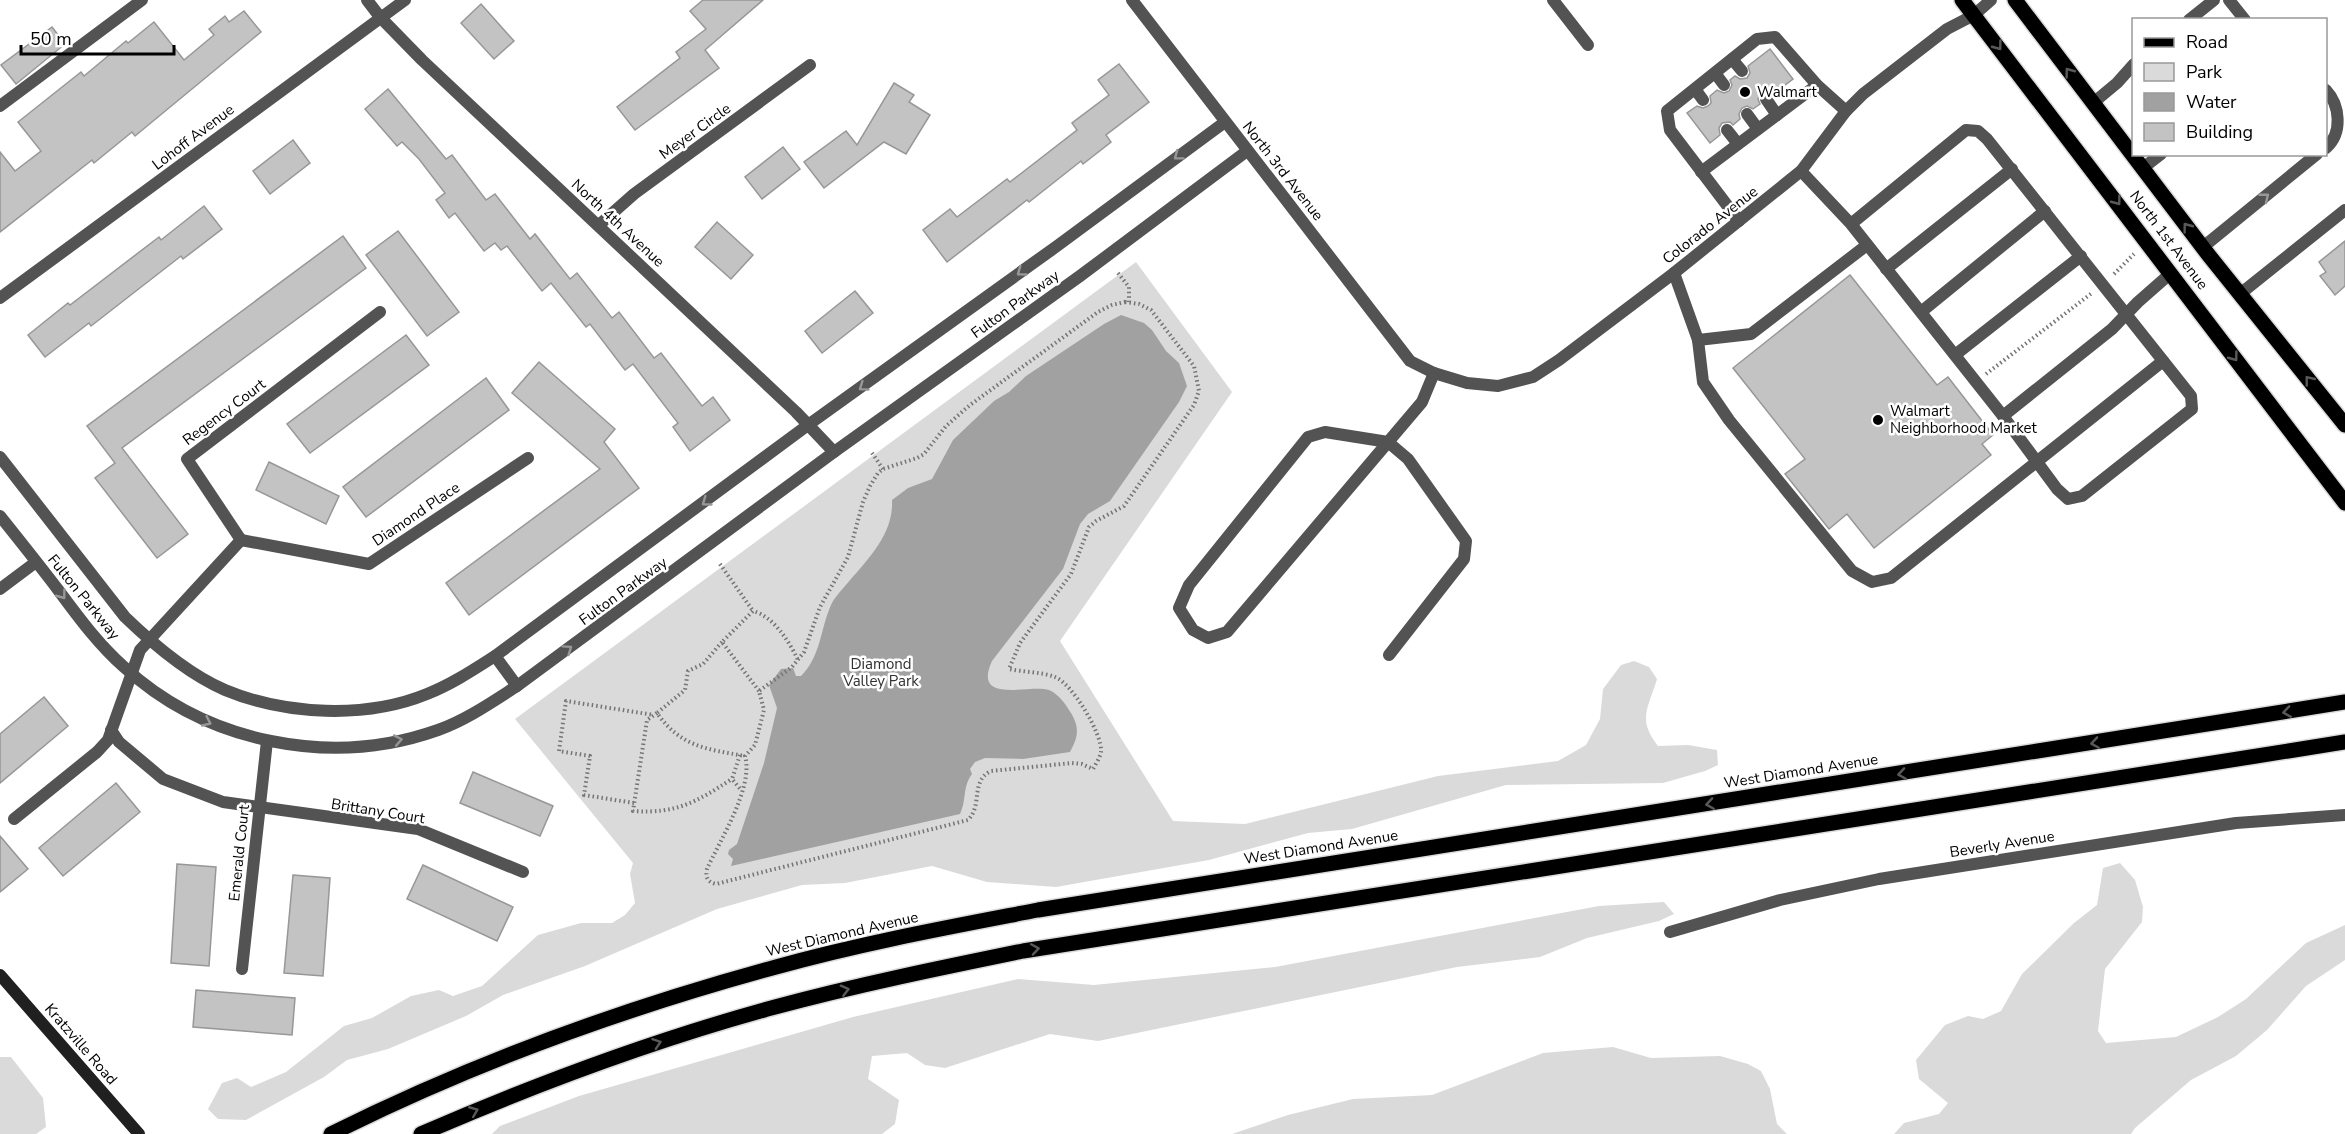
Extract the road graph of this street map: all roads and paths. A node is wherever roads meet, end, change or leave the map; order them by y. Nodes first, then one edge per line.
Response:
1 (142, 0) edge
2 (367, 0) edge
3 (405, 0) edge
4 (1132, 0) edge
5 (1553, 0) edge
6 (1962, 0) edge
7 (1991, 0) edge
8 (2015, 0) edge
9 (2214, 0) edge
10 (2229, 0) edge
11 (1974, 15) junction
12 (380, 17) junction
13 (2192, 18) edge
14 (2243, 18) edge
15 (1588, 45) dead end
16 (1732, 58) junction
17 (810, 65) dead end
18 (2132, 65) edge
19 (1742, 71) dead end
20 (1715, 73) junction
21 (1724, 85) dead end
22 (1817, 85) junction
23 (1695, 89) junction
24 (2327, 92) edge
25 (1766, 99) dead end
26 (1703, 100) dead end
27 (2093, 103) junction
28 (0, 106) edge
29 (1845, 111) junction
30 (1747, 114) dead end
31 (1777, 115) junction
32 (1225, 122) junction
33 (2342, 125) edge
34 (1758, 129) junction
35 (1727, 130) dead end
36 (1738, 144) junction
37 (2327, 146) edge
38 (1247, 151) junction
39 (2132, 154) edge
40 (2134, 156) edge
41 (2159, 156) edge
42 (2316, 156) edge
43 (2143, 168) junction
44 (2012, 169) junction
45 (1801, 171) junction
46 (1701, 172) junction
47 (2345, 210) edge
48 (2046, 211) junction
49 (1739, 221) junction
50 (1851, 224) junction
51 (599, 225) junction
52 (2147, 240) junction
53 (1867, 245) junction
54 (2203, 247) junction
55 (2081, 256) junction
56 (1886, 269) junction
57 (1118, 273) dead end
58 (1674, 273) junction
59 (2171, 273) junction
60 (2104, 284) junction
61 (2240, 294) junction
62 (0, 298) edge
63 (1129, 302) junction
64 (380, 312) dead end
65 (1921, 312) junction
66 (2128, 314) junction
67 (1698, 340) junction
68 (1955, 355) junction
69 (1410, 361) joint
70 (2163, 361) junction
71 (1434, 373) junction
72 (1976, 381) junction
73 (2003, 416) junction
74 (808, 425) junction
75 (2345, 425) edge
76 (1388, 442) junction
77 (834, 452) junction
78 (872, 453) dead end
79 (0, 457) edge
80 (528, 458) dead end
81 (2037, 462) junction
82 (883, 469) junction
83 (2345, 503) edge
84 (0, 516) edge
85 (241, 540) junction
86 (36, 562) junction
87 (720, 564) dead end
88 (0, 589) edge
89 (753, 611) junction
90 (149, 640) junction
91 (722, 642) junction
92 (1389, 655) dead end
93 (495, 656) junction
94 (798, 660) junction
95 (132, 674) junction
96 (517, 686) junction
97 (759, 691) junction
98 (2345, 702) edge
99 (655, 714) junction
100 (111, 730) junction
101 (267, 741) junction
102 (2345, 742) edge
103 (742, 756) junction
104 (732, 779) junction
105 (741, 791) junction
106 (634, 803) junction
107 (258, 808) junction
108 (2345, 814) edge
109 (14, 819) dead end
110 (523, 872) dead end
111 (1670, 932) dead end
112 (242, 969) dead end
113 (0, 975) edge
114 (139, 1134) edge
115 (331, 1134) edge
116 (421, 1134) edge

1 - 28 street
2 - 12 street, North 4th Avenue
3 - 12 street, Lohoff Avenue
4 - 32 street, North 3rd Avenue
5 - 15 street
6 - 11 main road, North 1st Avenue
7 - 11 street, Colorado Avenue
27 -> 8 main road, North 1st Avenue
9 - 13 street
10 - 14 street
11 - 29 street, Colorado Avenue
11 -> 52 main road, North 1st Avenue
12 - 51 street, North 4th Avenue
12 - 62 street, Lohoff Avenue
16 - 19 street
16 - 20 street
16 - 22 street
17 - 51 street, Meyer Circle
18 - 27 street
20 - 21 street
20 - 23 street
22 - 29 street
22 - 31 street
23 - 26 street
23 - 46 street
24 - 33 street
25 - 31 street
27 - 39 main road, North 1st Avenue
29 - 45 street, Colorado Avenue
30 - 34 street
31 - 34 street
32 - 38 street, North 3rd Avenue
32 -> 74 street, Fulton Parkway
33 - 37 street
34 - 36 street
35 - 36 street
36 - 46 street
38 - 69 street, North 3rd Avenue
38 - 77 street, Fulton Parkway
40 - 43 main road, North 1st Avenue
41 - 43 street
54 -> 42 street
54 -> 43 main road, North 1st Avenue
44 - 48 street
44 - 50 street
44 - 56 street
45 - 49 street, Colorado Avenue
45 - 50 street
46 - 49 street
47 - 61 street
48 - 55 street
48 - 65 street
49 - 58 street, Colorado Avenue
50 - 53 street
51 - 74 street, North 4th Avenue
52 - 59 main road, North 1st Avenue
52 - 60 path
53 - 56 street
53 - 67 street
54 - 61 main road, North 1st Avenue
55 - 60 street
55 - 68 street
56 - 65 street
57 - 63 path
58 - 67 street
58 - 71 street, Colorado Avenue
59 - 66 street
59 -> 83 main road, North 1st Avenue
60 - 66 street
60 - 72 path
75 -> 61 main road, North 1st Avenue
63 - 82 path
63 - 105 path
64 - 85 street, Regency Court
65 - 68 street
66 - 70 street
66 - 73 street
67 - 81 street
68 - 72 street
69 - 71 street, Colorado Avenue
70 - 81 street
70 - 81 street
71 - 76 street
72 - 73 street
73 - 81 street
74 - 77 street, North 4th Avenue
74 -> 93 street, Fulton Parkway
76 - 76 street
76 - 92 street
96 -> 77 street, Fulton Parkway
78 - 82 path
79 - 90 street, Fulton Parkway
80 - 85 street, Diamond Place
82 - 94 path
84 - 86 street, Fulton Parkway
85 - 90 street
86 - 88 street
86 -> 95 street, Fulton Parkway
87 - 89 path
89 - 91 path
89 - 94 path
90 - 93 street, Fulton Parkway
90 - 95 street
91 - 97 path
91 - 99 path
93 - 96 street
94 - 97 path
95 - 100 street
95 -> 101 street, Fulton Parkway
101 -> 96 street, Fulton Parkway
97 - 103 path
98 -> 115 main road, West Diamond Avenue
99 - 103 path
99 - 106 path
99 - 106 path
100 - 107 street, Brittany Court
100 - 109 street
101 - 107 street, Emerald Court
116 -> 102 main road
103 - 104 path
103 - 105 path
104 - 105 path
104 - 106 path
107 - 110 street, Brittany Court
107 - 112 street, Emerald Court
108 - 111 street, Beverly Avenue
113 - 114 main road, Kratzville Road

